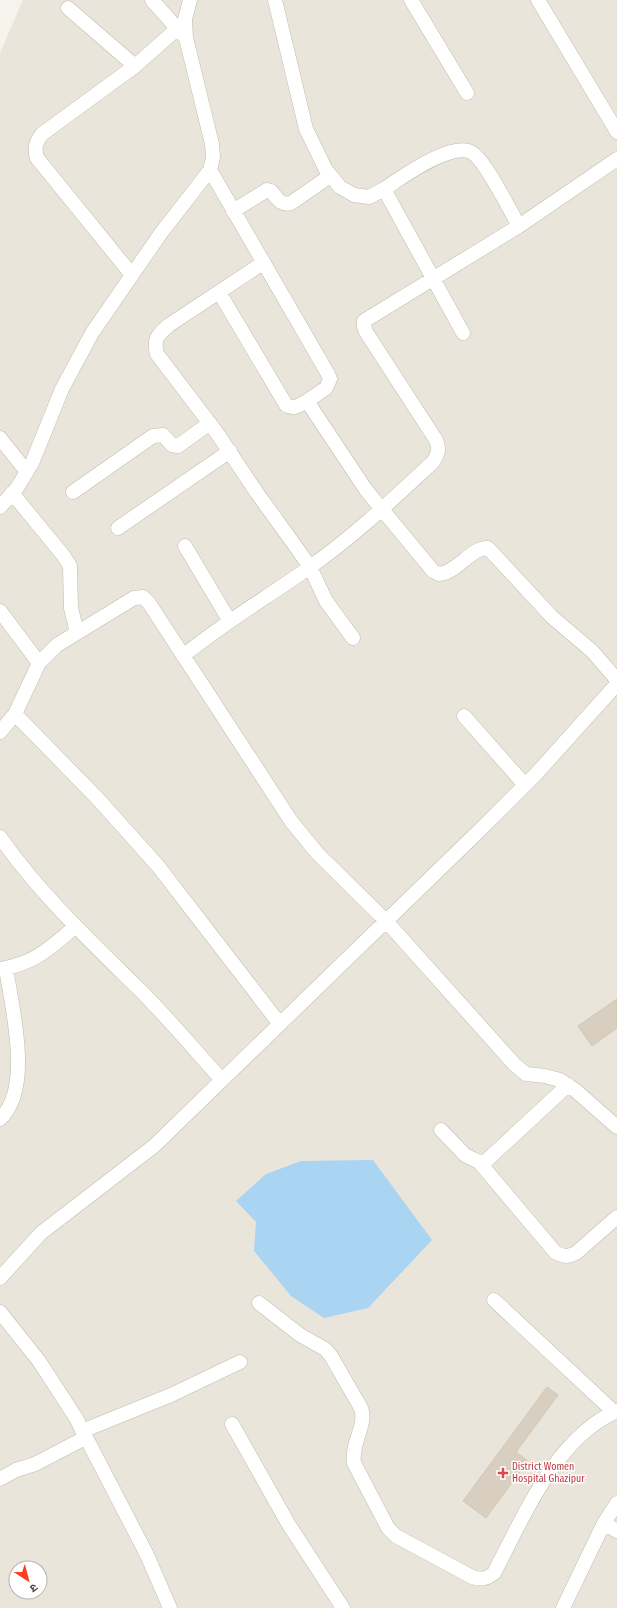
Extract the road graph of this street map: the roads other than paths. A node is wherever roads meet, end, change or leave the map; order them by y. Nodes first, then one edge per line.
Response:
1 (152, 0) edge
2 (190, 0) edge
3 (275, 0) edge
4 (411, 0) edge
5 (538, 0) edge
6 (68, 8) dead end
7 (182, 33) junction
8 (135, 66) junction
9 (467, 93) dead end
10 (617, 132) edge
11 (617, 159) edge
12 (210, 170) junction
13 (330, 176) junction
14 (384, 189) junction
15 (233, 211) junction
16 (519, 226) junction
17 (263, 264) junction
18 (132, 276) junction
19 (433, 278) junction
20 (219, 292) junction
21 (463, 333) dead end
22 (307, 401) junction
23 (210, 423) junction
24 (0, 438) edge
25 (230, 451) junction
26 (27, 472) junction
27 (73, 492) dead end
28 (12, 493) junction
29 (0, 507) edge
30 (381, 509) junction
31 (118, 528) dead end
32 (186, 546) dead end
33 (310, 567) junction
34 (0, 611) edge
35 (229, 620) junction
36 (77, 633) junction
37 (353, 638) dead end
38 (183, 656) junction
39 (39, 663) junction
40 (617, 680) edge
41 (617, 684) edge
42 (15, 714) junction
43 (464, 716) dead end
44 (0, 732) edge
45 (525, 785) junction
46 (0, 837) edge
47 (386, 921) junction
48 (75, 927) junction
49 (3, 968) edge
50 (280, 1023) junction
51 (221, 1079) junction
52 (568, 1086) junction
53 (0, 1119) edge
54 (617, 1127) edge
55 (441, 1130) dead end
56 (479, 1162) junction
57 (617, 1216) edge
58 (0, 1278) edge
59 (494, 1300) dead end
60 (259, 1303) dead end
61 (0, 1312) edge
62 (240, 1362) dead end
63 (616, 1411) edge
64 (232, 1424) dead end
65 (84, 1435) junction
66 (0, 1479) edge
67 (617, 1503) edge
68 (604, 1523) junction
69 (617, 1531) edge
70 (170, 1608) edge
71 (343, 1608) edge
72 (563, 1608) edge

1 - 7 street
2 - 7 street
3 - 13 street
4 - 9 street
5 - 10 street
6 - 8 street
7 - 8 street
7 - 12 street
8 - 18 street
11 - 16 street
12 - 15 street
12 - 18 street
13 - 14 street
13 - 15 street
14 - 16 street
14 - 19 street
15 - 17 street
16 - 19 street
17 - 20 street
17 - 22 street
18 - 26 street
19 - 21 street
19 - 30 street
20 - 22 street
20 - 23 street
22 - 30 street
23 - 25 street
23 - 27 street
24 - 26 street
25 - 31 street
25 - 33 street
26 - 28 street
28 - 29 street
28 - 36 street
30 - 33 street
30 - 40 street
32 - 35 street
33 - 35 street
33 - 37 street
34 - 39 street
35 - 38 street
36 - 38 street
36 - 39 street
38 - 47 street
39 - 42 street
41 - 45 street
42 - 44 street
42 - 50 street
43 - 45 street
45 - 47 street
46 - 48 street
47 - 50 street
47 - 52 street
48 - 49 street
48 - 51 street
49 - 53 street
50 - 51 street
51 - 58 street
52 - 54 street
52 - 56 street
55 - 56 street
56 - 57 street
59 - 63 street
60 - 63 street
61 - 65 street
62 - 65 street
64 - 71 street
65 - 66 street
65 - 70 street
67 - 68 street
68 - 69 street
68 - 72 street

